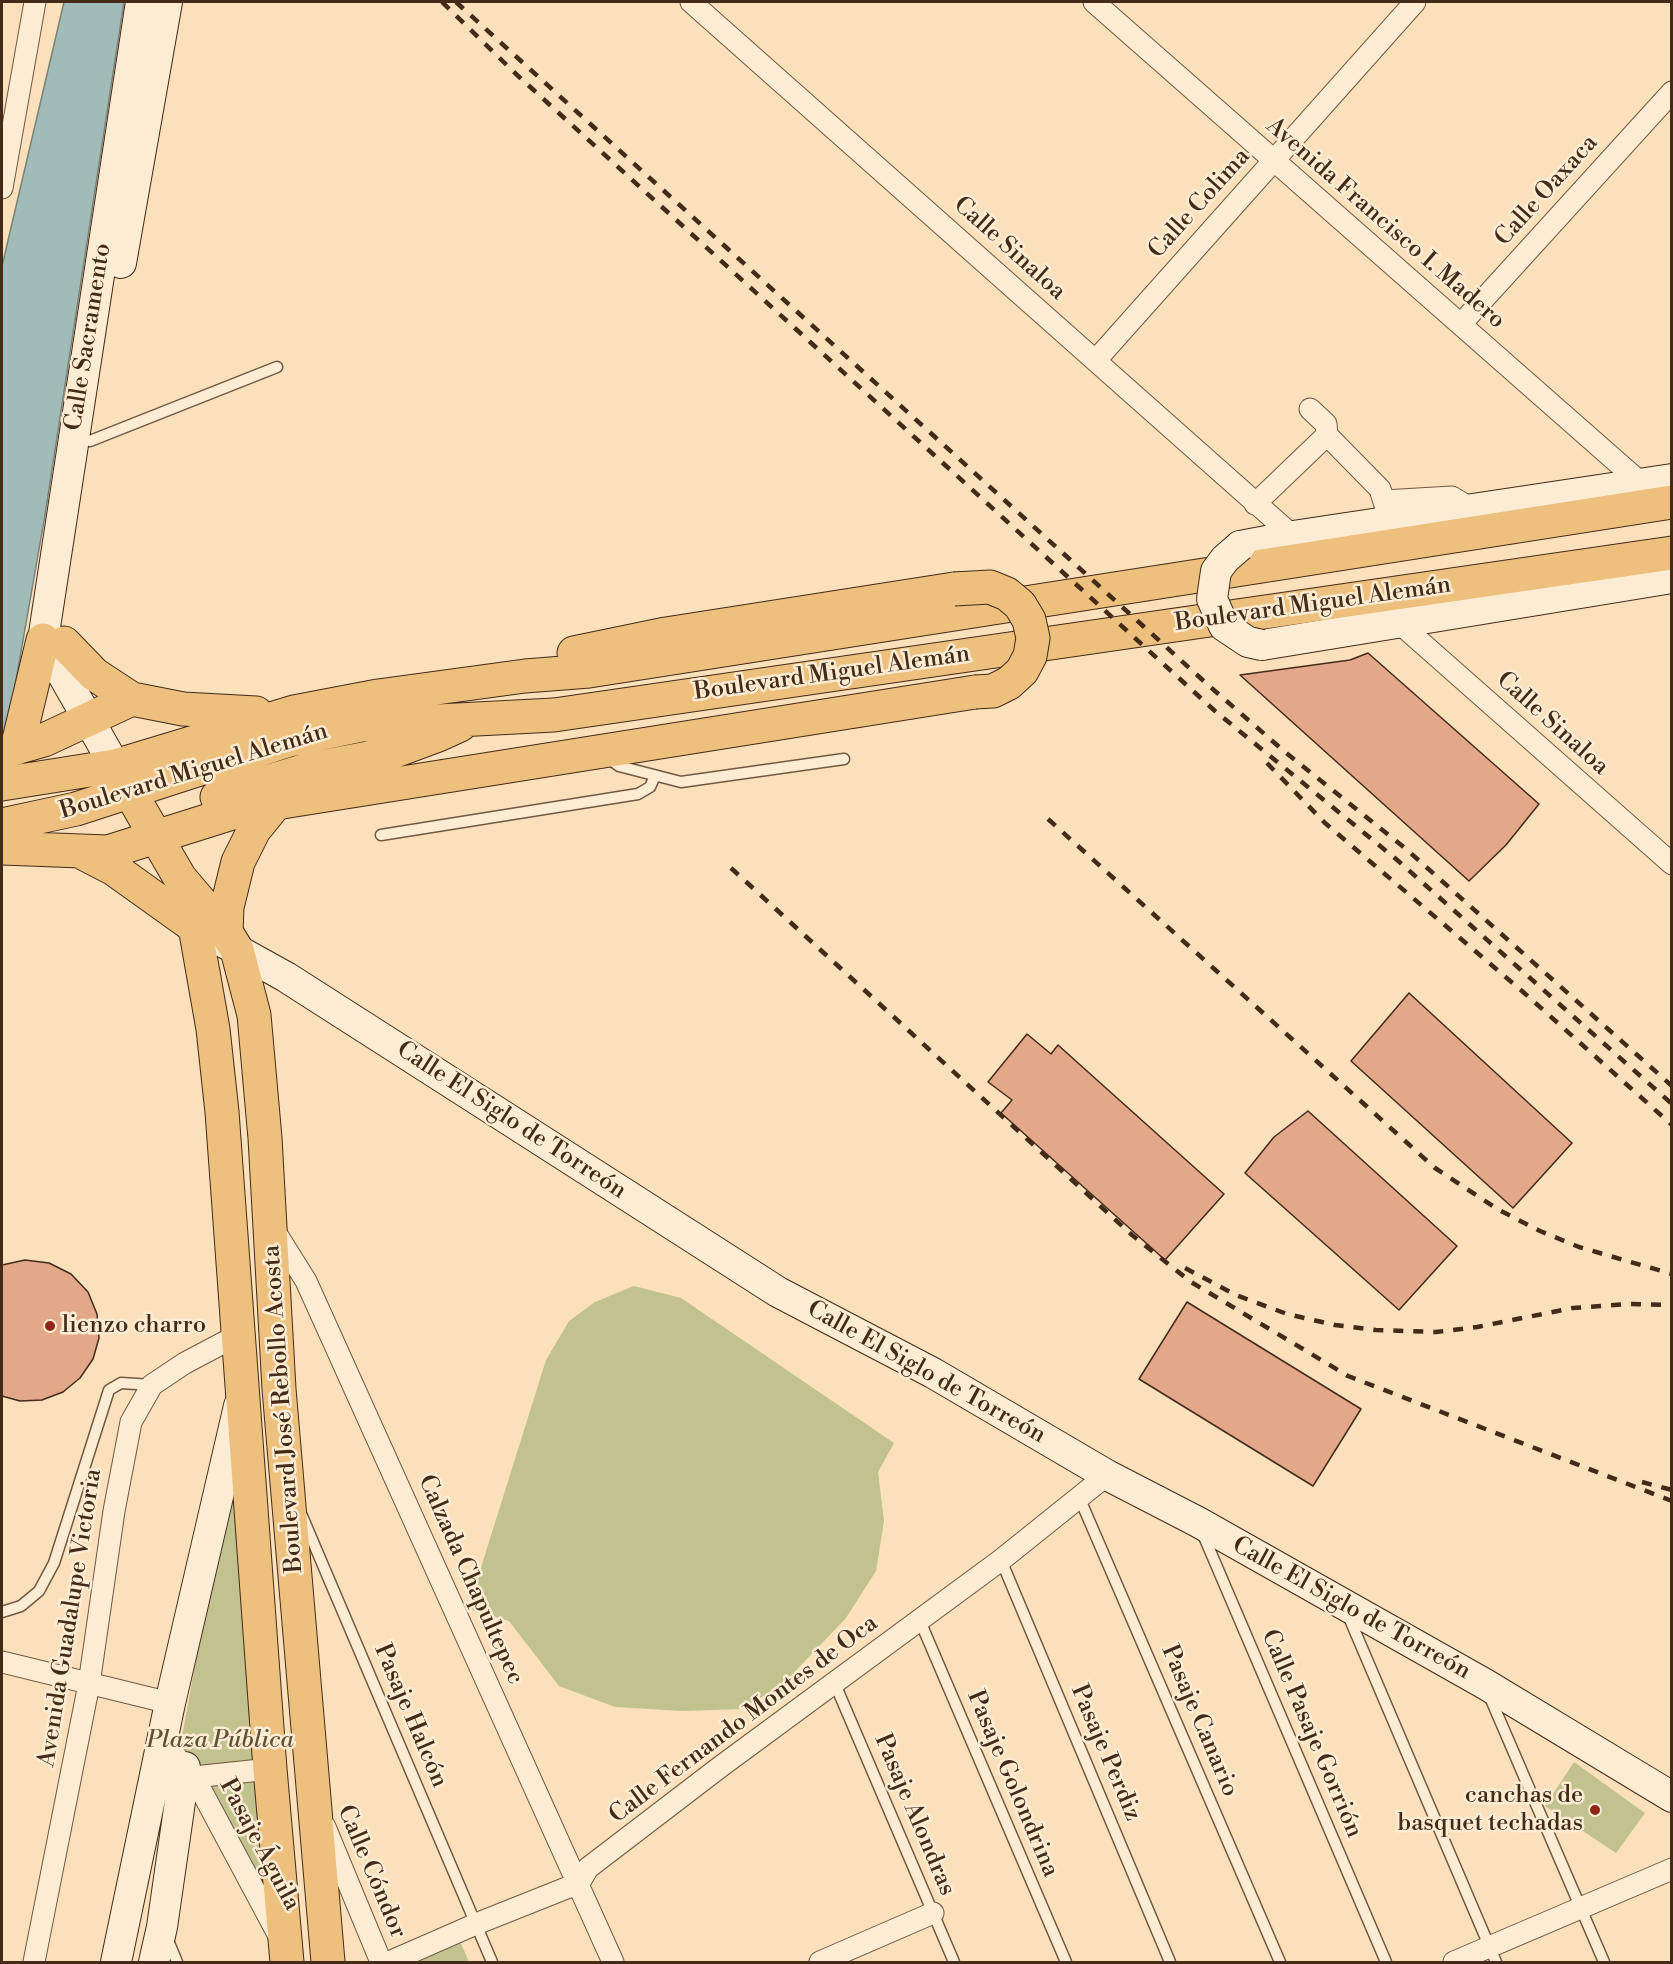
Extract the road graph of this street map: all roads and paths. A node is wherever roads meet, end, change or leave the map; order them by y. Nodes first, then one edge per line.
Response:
1 (35, 2) edge
2 (141, 2) edge
3 (167, 2) edge
4 (691, 2) edge
5 (1094, 2) edge
6 (1415, 2) edge
7 (1671, 93) edge
8 (1274, 160) junction
9 (2, 188) edge
10 (1461, 324) junction
11 (1096, 360) junction
12 (277, 367) dead end
13 (1310, 409) dead end
14 (1327, 435) junction
15 (81, 440) junction
16 (1664, 484) edge
17 (1255, 504) junction
18 (1387, 511) junction
19 (1293, 536) junction
20 (1671, 553) edge
21 (1671, 578) edge
22 (1398, 622) junction
23 (55, 650) junction
24 (632, 664) junction
25 (457, 685) junction
26 (666, 698) junction
27 (132, 699) junction
28 (294, 712) junction
29 (88, 720) junction
30 (469, 720) junction
31 (566, 745) dead end
32 (9, 750) edge
33 (599, 751) junction
34 (844, 759) dead end
35 (306, 770) junction
36 (353, 773) dead end
37 (656, 776) junction
38 (122, 779) junction
39 (2, 784) edge
40 (276, 803) junction
41 (152, 830) junction
42 (381, 835) dead end
43 (2, 846) edge
44 (79, 852) junction
45 (1671, 864) edge
46 (180, 878) junction
47 (195, 927) junction
48 (232, 941) junction
49 (262, 1104) junction
50 (222, 1113) junction
51 (271, 1224) junction
52 (238, 1335) junction
53 (152, 1385) junction
54 (241, 1395) junction
55 (1107, 1475) junction
56 (290, 1486) junction
57 (1079, 1497) junction
58 (1198, 1522) junction
59 (1001, 1560) junction
60 (1343, 1605) junction
61 (2, 1612) edge
62 (920, 1621) junction
63 (2, 1662) edge
64 (89, 1684) junction
65 (835, 1684) junction
66 (1485, 1684) junction
67 (170, 1703) junction
68 (163, 1742) junction
69 (270, 1769) junction
70 (190, 1772) junction
71 (1671, 1797) edge
72 (313, 1800) junction
73 (1670, 1874) edge
74 (579, 1883) junction
75 (1581, 1908) junction
76 (933, 1913) junction
77 (476, 1924) junction
78 (162, 1927) junction
79 (286, 1955) edge
80 (1493, 1955) edge
81 (830, 1961) edge
82 (34, 1962) edge
83 (116, 1962) edge
84 (154, 1962) edge
85 (177, 1962) edge
86 (328, 1962) edge
87 (381, 1962) edge
88 (389, 1962) edge
89 (492, 1962) edge
90 (613, 1962) edge
91 (954, 1962) edge
92 (1066, 1962) edge
93 (1170, 1962) edge
94 (1280, 1962) edge
95 (1386, 1962) edge
96 (1454, 1962) edge
97 (1604, 1962) edge

1 - 9 street
2 - 15 street, Calle Sacramento
3 - 15 street, Calle Sacramento
4 - 11 street, Calle Sinaloa
5 - 8 street, Avenida Francisco I. Madero
6 - 8 street, Calle Colima
7 - 10 street, Calle Oaxaca
8 - 10 street, Avenida Francisco I. Madero
8 - 11 street, Calle Colima
10 - 16 street, Avenida Francisco I. Madero
11 - 17 street, Calle Sinaloa
12 - 15 lane
13 - 14 street
14 - 17 street
14 - 18 street
15 - 23 street, Calle Sacramento
16 - 18 street
16 - 24 main road, Boulevard Miguel Alemán
17 - 19 street, Calle Sinaloa
18 - 19 street
19 - 22 street, bridge
20 - 26 main road, Boulevard Miguel Alemán
21 - 22 street
22 - 45 street, Calle Sinaloa
23 - 27 main road
23 - 29 street
23 - 32 main road
24 - 25 main road, Boulevard Miguel Alemán
24 - 30 main road
25 - 28 main road, Boulevard Miguel Alemán
25 - 33 main road, bridge
26 - 30 main road, Boulevard Miguel Alemán
26 - 33 main road
27 - 28 main road
27 - 29 main road
28 - 38 main road, Boulevard Miguel Alemán
29 - 32 main road
29 - 38 street
30 - 35 main road
30 - 38 main road, Boulevard Miguel Alemán
31 - 33 lane
33 - 37 lane
33 - 40 main road
34 - 37 lane
35 - 36 lane
35 - 41 main road
37 - 42 lane
38 - 39 main road, Boulevard Miguel Alemán
38 - 41 main road, Boulevard José Rebollo Acosta
38 - 43 main road, Boulevard Miguel Alemán
40 - 41 main road
40 - 48 main road
41 - 44 main road
41 - 46 main road, Boulevard José Rebollo Acosta
43 - 44 main road
44 - 47 main road
46 - 47 main road, Boulevard José Rebollo Acosta
46 - 48 main road, Boulevard José Rebollo Acosta
47 - 48 street, Calle El Siglo de Torreón
47 - 50 main road, Boulevard José Rebollo Acosta
48 - 49 main road, Boulevard José Rebollo Acosta
48 - 55 street, Calle El Siglo de Torreón
49 - 50 main road
49 - 51 main road, Boulevard José Rebollo Acosta
50 - 52 main road, Boulevard José Rebollo Acosta
51 - 56 main road, Boulevard José Rebollo Acosta
51 - 74 street, Calzada Chapultepec
52 - 53 street, Avenida Guadalupe Victoria
52 - 54 main road, Boulevard José Rebollo Acosta
53 - 61 lane
53 - 64 street, Avenida Guadalupe Victoria
54 - 67 street
54 - 69 main road, Boulevard José Rebollo Acosta
55 - 57 street, Calle Fernando Montes de Oca
55 - 58 street, Calle El Siglo de Torreón
56 - 72 main road, Boulevard José Rebollo Acosta
56 - 77 lane, Pasaje Halcón
57 - 59 street, Calle Fernando Montes de Oca
57 - 94 lane, Pasaje Canario
58 - 60 street, Calle El Siglo de Torreón
58 - 95 lane, Calle Pasaje Gorrión
59 - 62 street, Calle Fernando Montes de Oca
59 - 93 lane, Pasaje Perdiz
60 - 66 street, Calle El Siglo de Torreón
60 - 80 lane
62 - 65 street, Calle Fernando Montes de Oca
62 - 92 lane, Pasaje Golondrina
63 - 64 street
64 - 67 street
64 - 82 street, Avenida Guadalupe Victoria
65 - 74 street, Calle Fernando Montes de Oca
65 - 76 lane, Pasaje Alondras
66 - 71 street, Calle El Siglo de Torreón
66 - 75 lane
67 - 68 street
68 - 70 street, Pasaje Águila
68 - 83 street
69 - 70 street
69 - 79 main road, Boulevard José Rebollo Acosta
70 - 78 street
70 - 79 street, Pasaje Águila
72 - 86 main road, Boulevard José Rebollo Acosta
72 - 87 street, Calle Cóndor
73 - 75 street
74 - 77 street, Calle Fernando Montes de Oca
74 - 90 street, Calzada Chapultepec
75 - 80 street
75 - 97 lane
76 - 81 street
76 - 91 lane, Pasaje Alondras
77 - 88 street, Calle Fernando Montes de Oca
77 - 89 lane, Pasaje Halcón
78 - 84 street
78 - 85 lane
80 - 96 street

